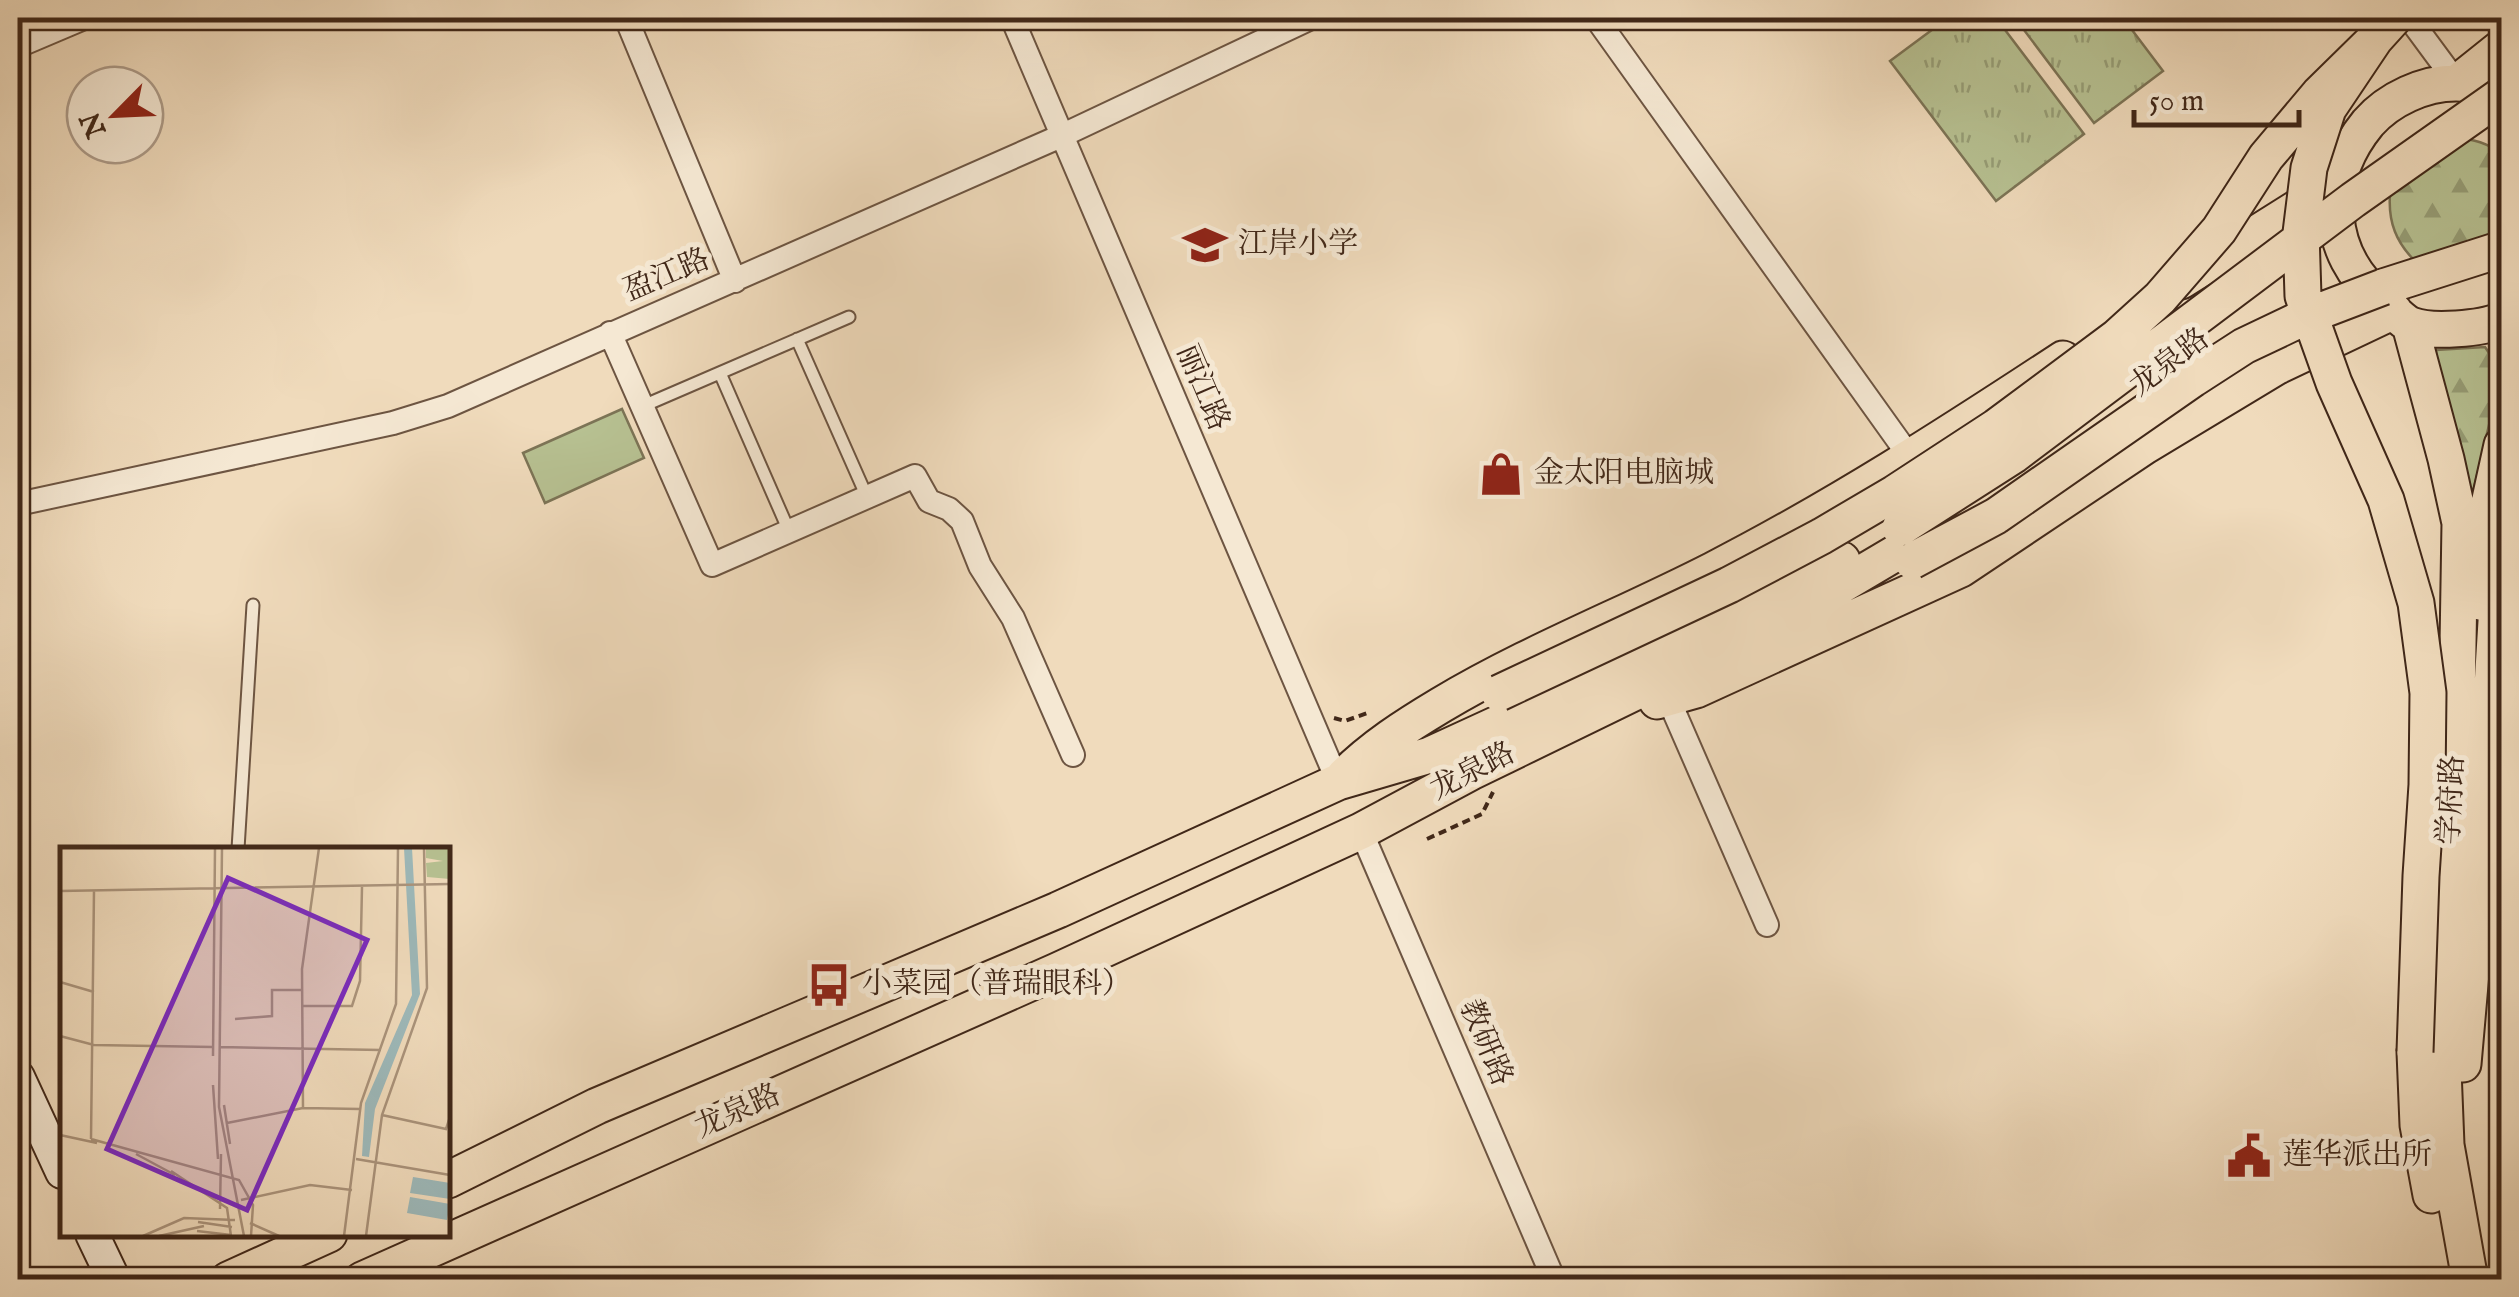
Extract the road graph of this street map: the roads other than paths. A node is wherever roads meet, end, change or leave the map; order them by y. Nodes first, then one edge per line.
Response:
1 (84, 18) edge
2 (626, 18) edge
3 (1012, 18) edge
4 (1311, 18) edge
5 (1596, 18) edge
6 (2409, 18) edge
7 (2384, 28) edge
8 (18, 46) edge
9 (2502, 47) edge
10 (2457, 82) junction
11 (2502, 93) edge
12 (2502, 119) edge
13 (1061, 136) junction
14 (2337, 183) junction
15 (2502, 249) edge
16 (734, 281) junction
17 (850, 317) dead end
18 (2402, 318) junction
19 (2502, 320) edge
20 (610, 333) junction
21 (797, 339) junction
22 (720, 373) junction
23 (643, 406) junction
24 (2502, 445) edge
25 (1910, 457) junction
26 (867, 496) junction
27 (18, 504) edge
28 (789, 531) junction
29 (2502, 542) edge
30 (1908, 545) junction
31 (253, 606) dead end
32 (1668, 698) junction
33 (1592, 714) junction
34 (1073, 755) dead end
35 (1338, 782) junction
36 (1361, 831) junction
37 (238, 847) edge
38 (1767, 925) dead end
39 (18, 1077) edge
40 (2461, 1143) junction
41 (60, 1168) edge
42 (450, 1179) edge
43 (93, 1237) edge
44 (322, 1237) edge
45 (114, 1280) edge
46 (228, 1280) edge
47 (362, 1280) edge
48 (1554, 1280) edge
49 (2450, 1280) edge
50 (2470, 1280) edge
51 (2485, 1280) edge

1 - 8 street
2 - 16 street
3 - 13 street, 丽江路
4 - 13 street, 盈江路
5 - 25 street
6 - 10 street
7 - 35 main road, bridge
7 - 49 main road, bridge
9 - 10 main road
10 - 11 main road
10 - 14 main road
11 - 30 main road, 龙泉路, bridge
12 - 30 main road, 龙泉路
13 - 16 street, 盈江路
13 - 35 street, 丽江路
14 - 18 main road
14 - 25 main road
15 - 30 main road, bridge
16 - 20 street, 盈江路
17 - 21 lane
18 - 19 main road
18 - 32 main road
18 - 50 main road, 学府路
20 - 23 street
20 - 27 street, 盈江路
21 - 22 lane
21 - 26 lane
22 - 23 lane
22 - 28 lane
23 - 28 street
24 - 40 main road, 学府路
25 - 35 main road
26 - 28 street
26 - 34 street
29 - 40 main road, 学府路
30 - 33 main road, 龙泉路
30 - 35 main road, 龙泉路
31 - 37 lane
32 - 33 main road
32 - 38 street
33 - 36 main road, 龙泉路
35 - 42 main road, 龙泉路
36 - 47 main road, 龙泉路
36 - 48 street, 教研路
39 - 41 main road
40 - 51 main road, 学府路
43 - 45 main road
44 - 46 main road

